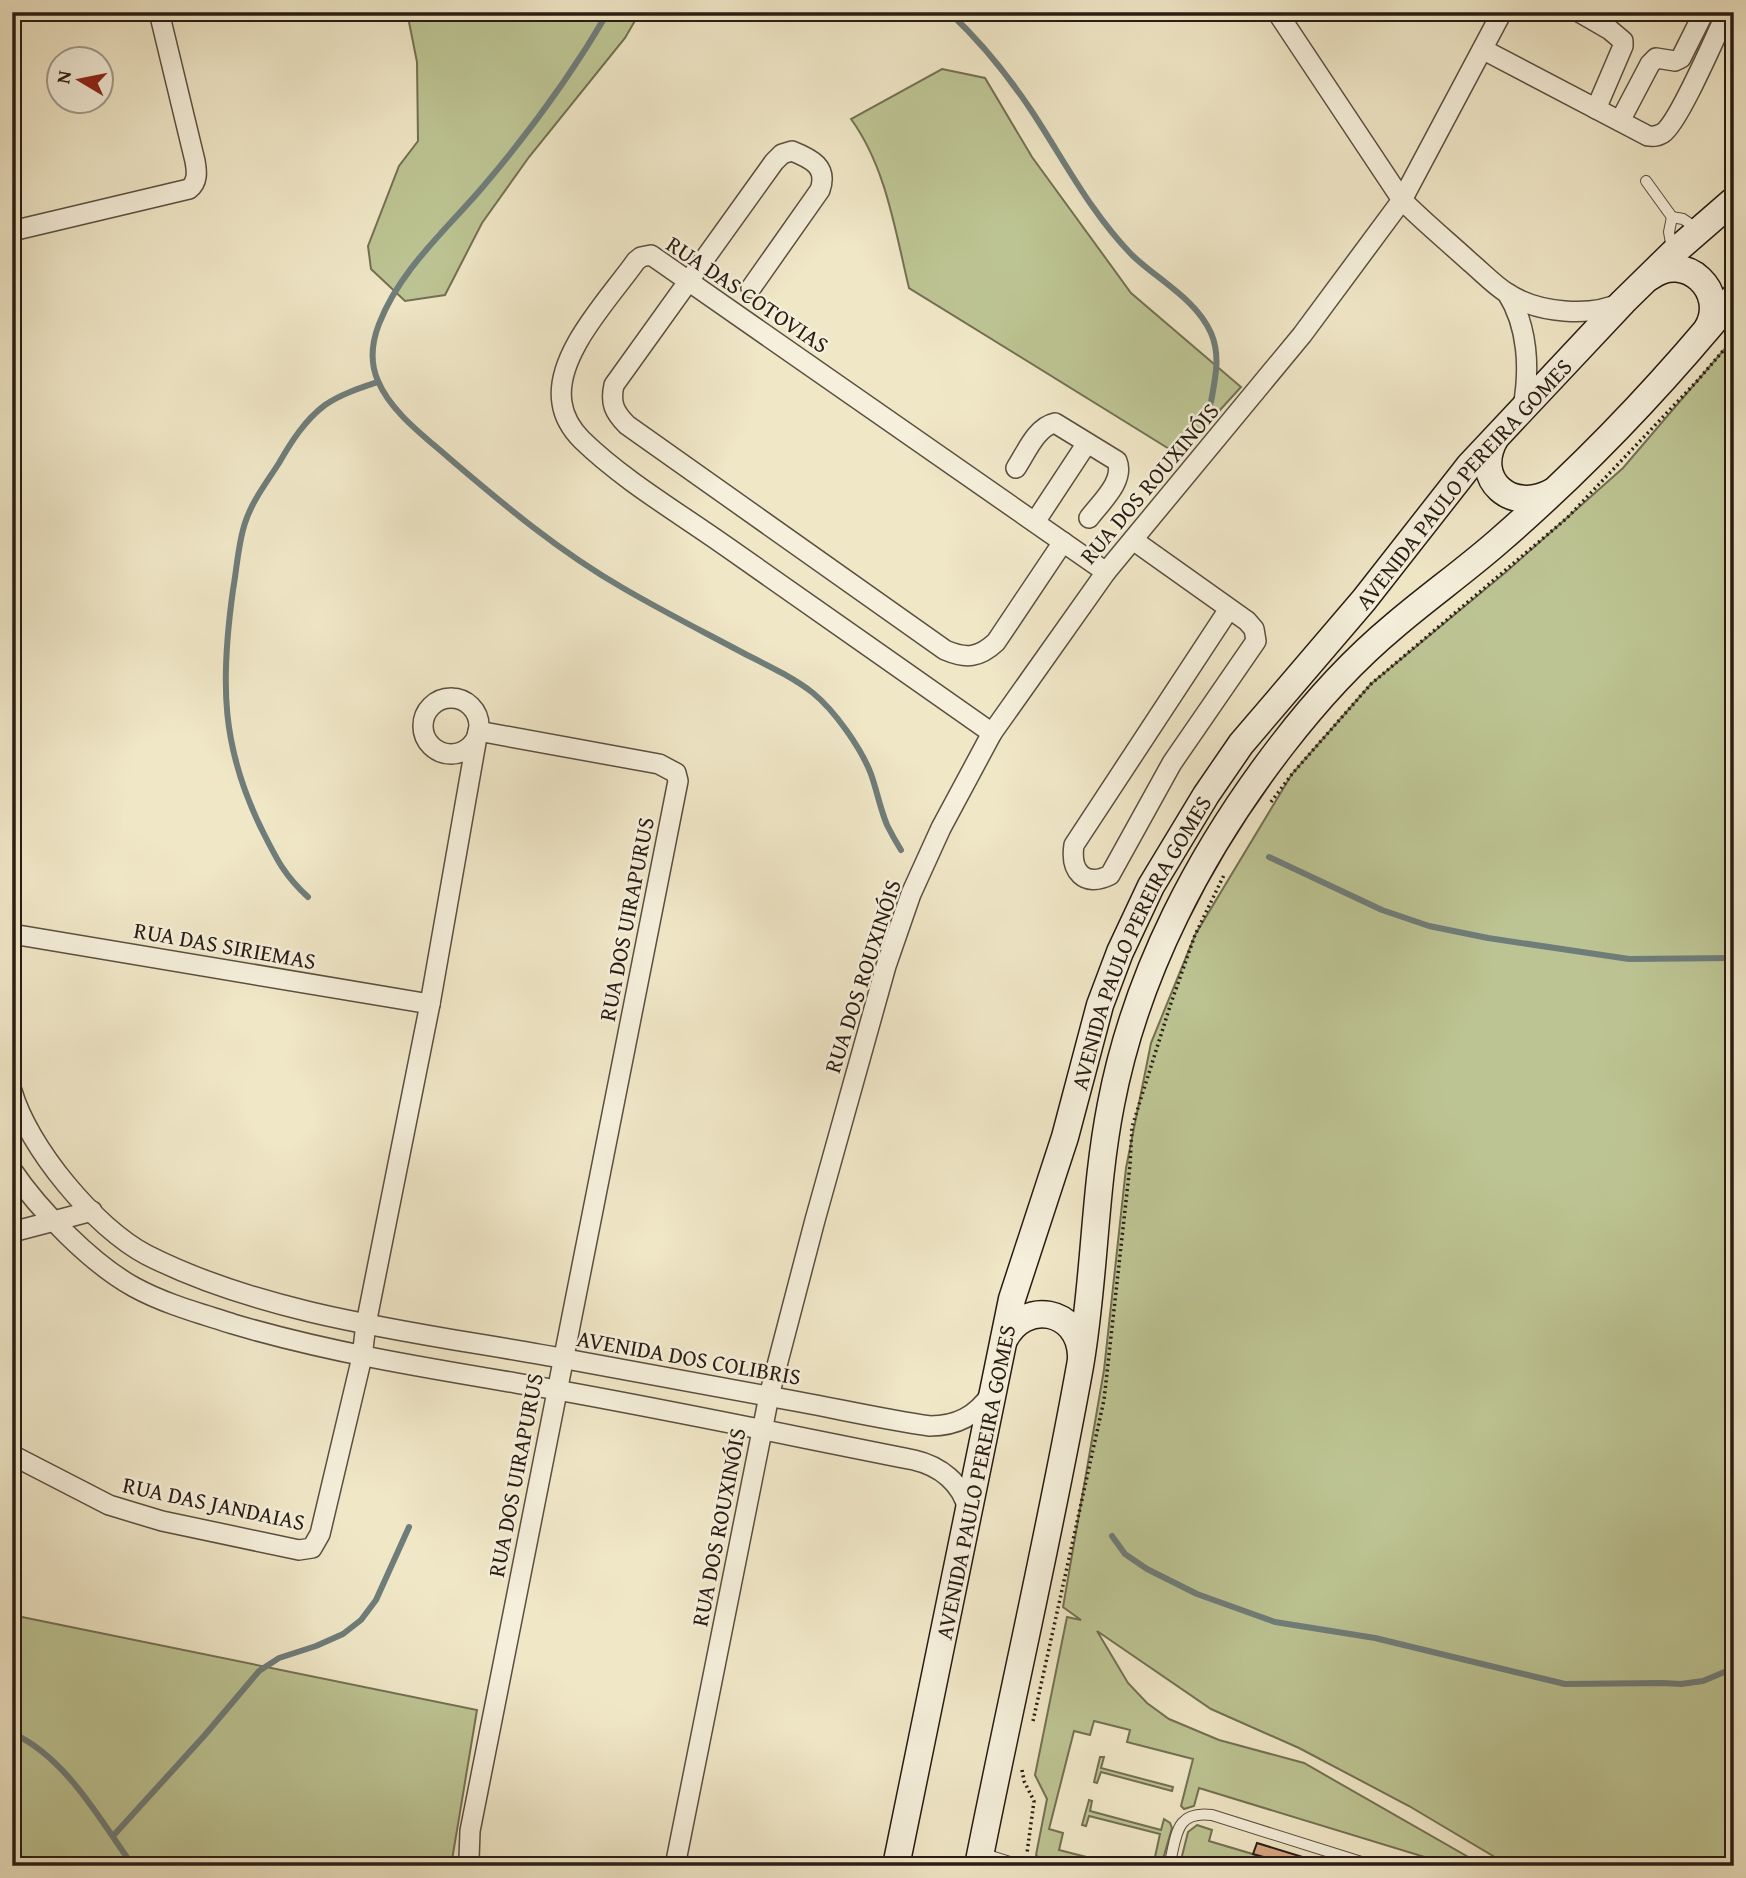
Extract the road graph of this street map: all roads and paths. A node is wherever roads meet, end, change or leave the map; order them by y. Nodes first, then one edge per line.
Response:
1 (159, 12) edge
2 (1277, 12) edge
3 (1502, 12) edge
4 (1704, 12) edge
5 (1727, 12) edge
6 (1588, 15) edge
7 (1484, 50) junction
8 (1596, 109) junction
9 (1620, 121) junction
10 (1646, 181) dead end
11 (1402, 200) junction
12 (1734, 200) edge
13 (1672, 217) junction
14 (1699, 230) junction
15 (12, 231) edge
16 (1673, 253) junction
17 (690, 281) junction
18 (1644, 281) junction
19 (751, 288) dead end
20 (1507, 293) junction
21 (1734, 298) edge
22 (1623, 302) junction
23 (1702, 337) junction
24 (1734, 338) edge
25 (1523, 407) junction
26 (1499, 432) junction
27 (1087, 443) junction
28 (1016, 468) dead end
29 (1553, 491) junction
30 (1089, 518) dead end
31 (1035, 522) junction
32 (1133, 540) junction
33 (1063, 542) junction
34 (1106, 572) junction
35 (1229, 609) junction
36 (992, 733) junction
37 (1268, 805) dead end
38 (1228, 867) dead end
39 (12, 934) edge
40 (1184, 967) dead end
41 (429, 1004) junction
42 (12, 1091) edge
43 (12, 1170) edge
44 (92, 1211) junction
45 (52, 1221) junction
46 (12, 1232) edge
47 (366, 1324) junction
48 (1001, 1346) junction
49 (362, 1357) junction
50 (564, 1359) junction
51 (1081, 1360) junction
52 (556, 1390) junction
53 (992, 1393) junction
54 (769, 1396) junction
55 (763, 1431) junction
56 (12, 1455) edge
57 (968, 1510) junction
58 (979, 1859) edge
59 (471, 1866) edge
60 (675, 1866) edge
61 (896, 1866) edge
62 (1023, 1866) edge
63 (1169, 1866) edge
64 (1374, 1866) edge

1 - 15 street
2 - 11 street
3 - 7 street, RUA DOS ROUXINÓIS
4 - 9 street
5 - 9 street
6 - 8 street
7 - 8 street
7 - 11 street, RUA DOS ROUXINÓIS
8 - 9 street
10 - 13 lane
11 - 20 street
11 - 32 street, RUA DOS ROUXINÓIS
12 - 14 main road, AVENIDA PAULO PEREIRA GOMES
13 - 14 lane
13 - 16 lane
14 - 16 main road, AVENIDA PAULO PEREIRA GOMES
16 - 18 main road, AVENIDA PAULO PEREIRA GOMES
17 - 19 street
17 - 31 street, RUA DAS COTOVIAS
17 - 33 street
17 - 36 street, RUA DAS COTOVIAS
18 - 22 main road, AVENIDA PAULO PEREIRA GOMES
18 - 23 main road
20 - 22 street
20 - 25 street
21 - 23 main road, AVENIDA PAULO PEREIRA GOMES
22 - 25 main road, AVENIDA PAULO PEREIRA GOMES
23 - 29 main road, AVENIDA PAULO PEREIRA GOMES
24 - 37 path
25 - 26 main road, AVENIDA PAULO PEREIRA GOMES
26 - 29 main road
26 - 48 main road, AVENIDA PAULO PEREIRA GOMES
27 - 28 street
27 - 30 street
27 - 31 street
29 - 51 main road, AVENIDA PAULO PEREIRA GOMES
31 - 33 street, RUA DAS COTOVIAS
32 - 34 street, RUA DOS ROUXINÓIS
32 - 35 street
33 - 34 street, RUA DAS COTOVIAS
34 - 36 street, RUA DOS ROUXINÓIS
35 - 35 street
36 - 54 street, RUA DOS ROUXINÓIS
38 - 40 path
39 - 41 street, RUA DAS SIRIEMAS
41 - 47 street, RUA DOS UIRAPURUS
41 - 50 street, RUA DOS UIRAPURUS
42 - 44 street, AVENIDA DOS COLIBRIS
43 - 45 street
44 - 45 street
44 - 47 street, AVENIDA DOS COLIBRIS
45 - 46 street
45 - 49 street
47 - 49 street, RUA DAS JANDAIAS
47 - 50 street, AVENIDA DOS COLIBRIS
48 - 51 main road
48 - 53 main road, AVENIDA PAULO PEREIRA GOMES
49 - 52 street
49 - 56 street, RUA DAS JANDAIAS
50 - 52 street, RUA DOS UIRAPURUS
50 - 54 street, AVENIDA DOS COLIBRIS
51 - 58 main road, AVENIDA PAULO PEREIRA GOMES
52 - 55 street
52 - 59 street, RUA DOS UIRAPURUS
53 - 54 street, AVENIDA DOS COLIBRIS
53 - 57 main road, AVENIDA PAULO PEREIRA GOMES
54 - 55 street, RUA DOS ROUXINÓIS
55 - 57 street
55 - 60 street, RUA DOS ROUXINÓIS
57 - 61 main road, AVENIDA PAULO PEREIRA GOMES
58 - 62 lane
63 - 64 lane

